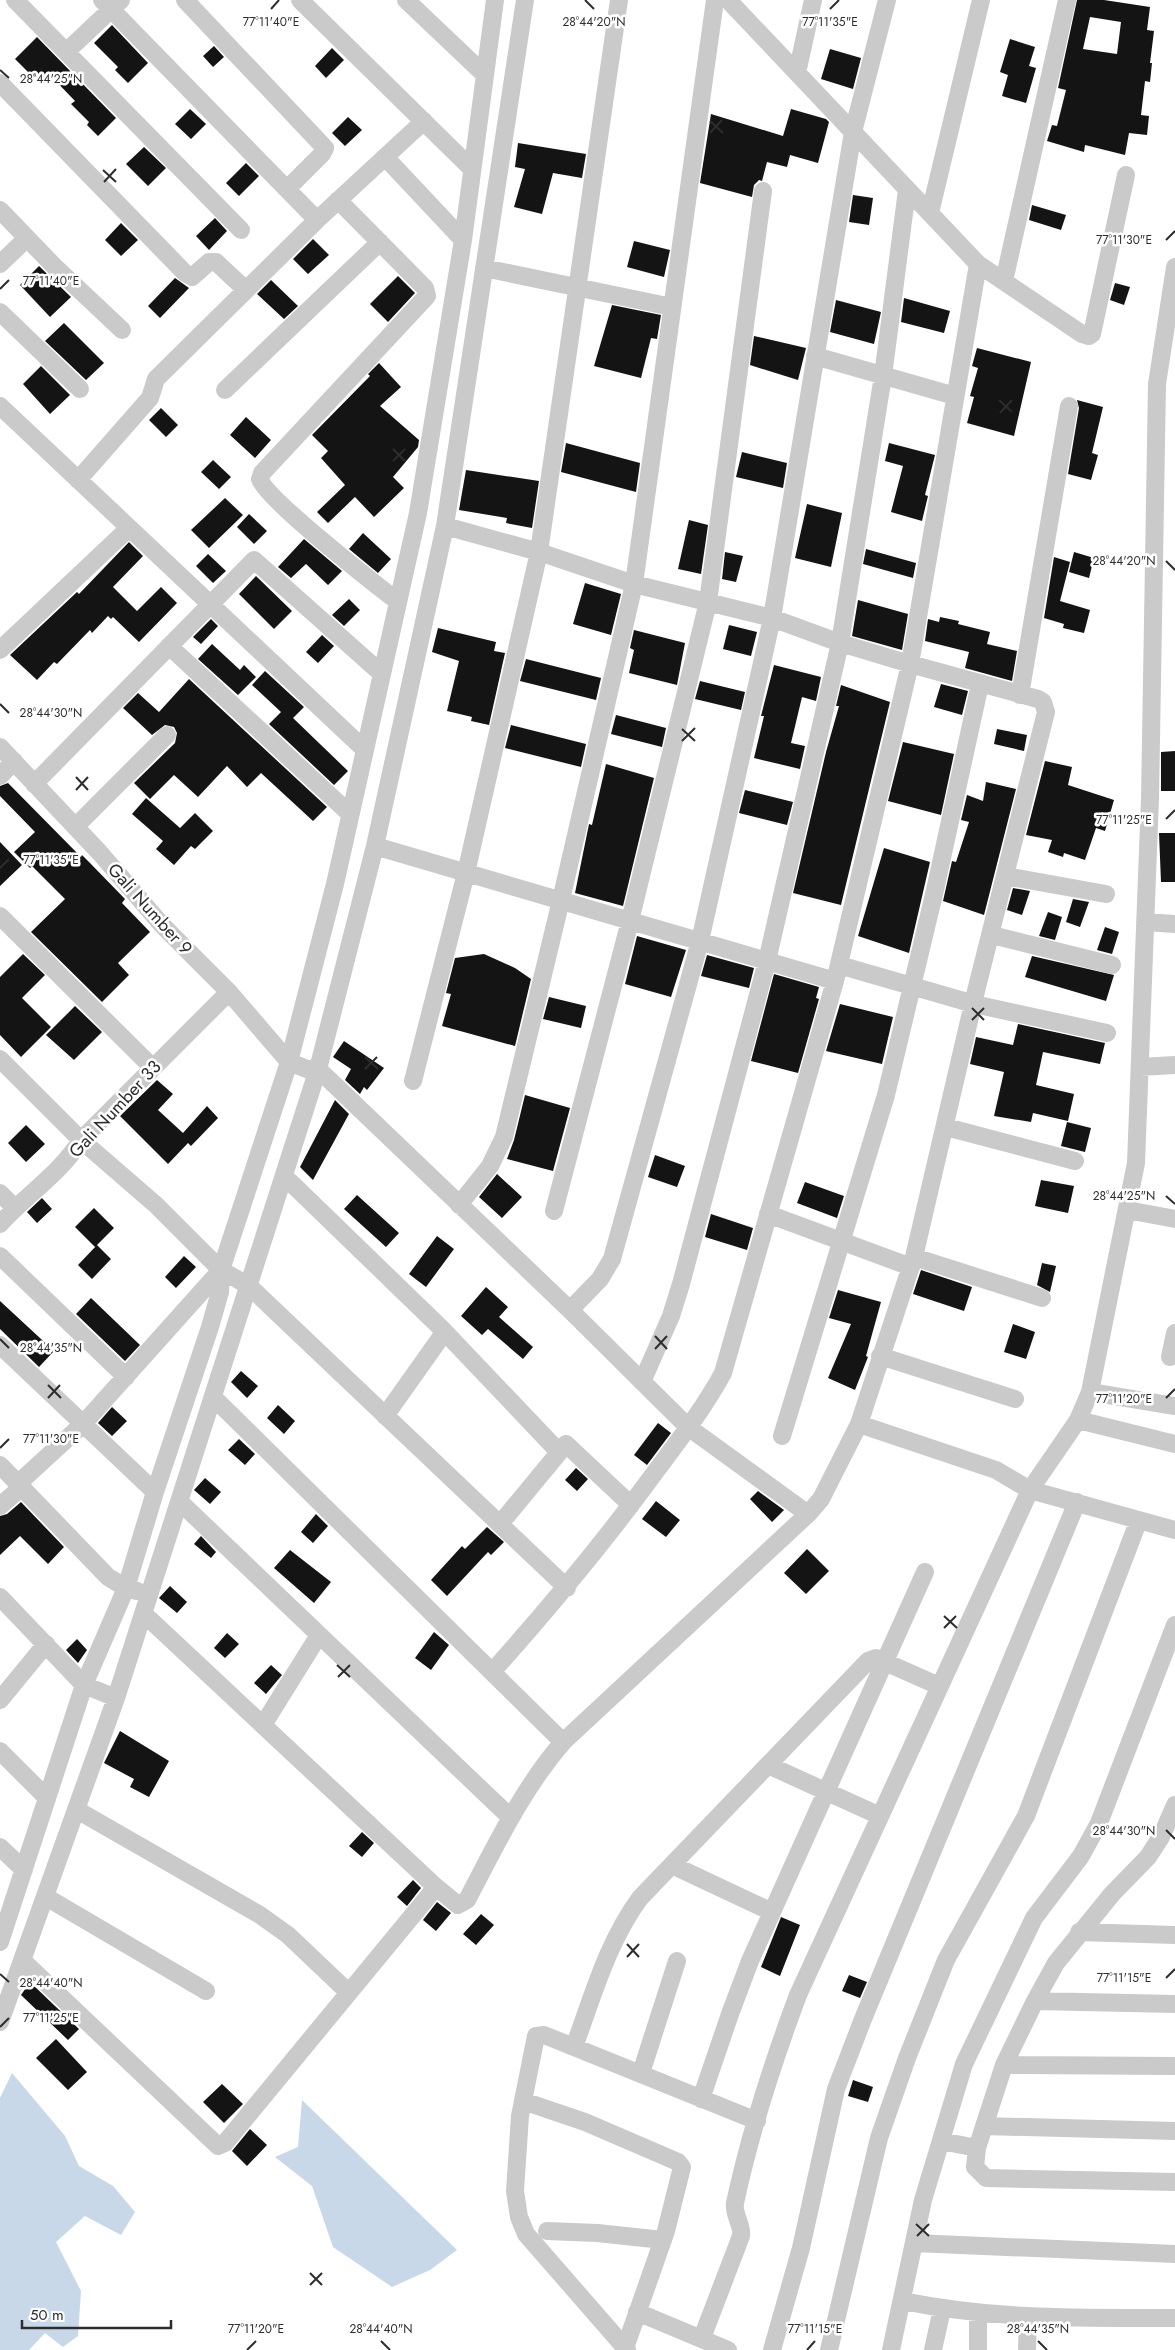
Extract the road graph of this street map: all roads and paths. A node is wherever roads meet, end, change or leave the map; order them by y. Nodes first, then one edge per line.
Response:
1 (15, 0) edge
2 (185, 0) edge
3 (300, 0) edge
4 (406, 0) edge
5 (495, 0) edge
6 (524, 0) edge
7 (619, 0) edge
8 (715, 0) edge
9 (728, 0) edge
10 (813, 0) edge
11 (887, 0) edge
12 (981, 0) edge
13 (1067, 0) edge
14 (111, 3) edge
15 (746, 8) edge
16 (66, 52) junction
17 (797, 74) junction
18 (485, 75) junction
19 (0, 84) edge
20 (424, 121) junction
21 (852, 132) junction
22 (386, 158) junction
23 (472, 169) junction
24 (1126, 175) dead end
25 (287, 189) junction
26 (907, 190) junction
27 (763, 191) dead end
28 (338, 200) junction
29 (0, 210) edge
30 (930, 213) junction
31 (317, 220) junction
32 (241, 230) dead end
33 (27, 238) junction
34 (463, 240) junction
35 (380, 242) junction
36 (0, 264) edge
37 (978, 264) junction
38 (1175, 267) edge
39 (484, 268) junction
40 (1004, 281) junction
41 (576, 287) junction
42 (246, 290) junction
43 (672, 307) junction
44 (0, 312) edge
45 (122, 330) dead end
46 (815, 356) junction
47 (883, 376) junction
48 (80, 389) dead end
49 (225, 390) dead end
50 (955, 396) junction
51 (0, 406) edge
52 (1069, 406) dead end
53 (78, 480) junction
54 (445, 526) junction
55 (129, 528) junction
56 (538, 552) junction
57 (634, 584) junction
58 (397, 601) junction
59 (708, 602) junction
60 (209, 605) junction
61 (772, 618) junction
62 (840, 643) junction
63 (169, 646) junction
64 (0, 650) edge
65 (910, 664) junction
66 (382, 674) junction
67 (980, 684) junction
68 (1020, 695) junction
69 (167, 736) dead end
70 (0, 747) edge
71 (365, 750) junction
72 (14, 761) junction
73 (0, 776) edge
74 (34, 784) junction
75 (350, 814) junction
76 (75, 827) junction
77 (375, 846) junction
78 (466, 872) junction
79 (1005, 876) junction
80 (1106, 894) dead end
81 (562, 900) junction
82 (0, 916) edge
83 (630, 920) junction
84 (1145, 922) junction
85 (1175, 924) edge
86 (992, 935) junction
87 (700, 941) junction
88 (767, 960) junction
89 (1112, 965) dead end
90 (837, 973) junction
91 (912, 988) junction
92 (229, 992) junction
93 (974, 1004) junction
94 (1107, 1033) dead end
95 (0, 1059) edge
96 (1175, 1065) edge
97 (1140, 1066) junction
98 (304, 1067) junction
99 (153, 1068) junction
100 (413, 1081) dead end
101 (946, 1128) junction
102 (81, 1140) junction
103 (1075, 1161) dead end
104 (284, 1176) junction
105 (0, 1193) edge
106 (459, 1205) junction
107 (15, 1208) junction
108 (1127, 1210) junction
109 (554, 1211) dead end
110 (768, 1214) junction
111 (1175, 1219) edge
112 (0, 1224) edge
113 (842, 1240) junction
114 (0, 1256) edge
115 (912, 1262) junction
116 (221, 1270) junction
117 (249, 1286) junction
118 (1042, 1298) dead end
119 (570, 1310) junction
120 (442, 1329) junction
121 (1175, 1333) edge
122 (0, 1345) edge
123 (880, 1356) junction
124 (1170, 1356) dead end
125 (126, 1377) junction
126 (642, 1382) junction
127 (204, 1387) junction
128 (1090, 1392) junction
129 (1015, 1399) dead end
130 (1175, 1406) edge
131 (385, 1416) junction
132 (1078, 1420) junction
133 (83, 1424) junction
134 (859, 1424) junction
135 (688, 1427) junction
136 (188, 1429) junction
137 (782, 1436) dead end
138 (1175, 1444) edge
139 (558, 1451) junction
140 (0, 1465) edge
141 (22, 1487) junction
142 (1026, 1488) junction
143 (155, 1492) junction
144 (180, 1502) junction
145 (1078, 1502) junction
146 (0, 1506) edge
147 (631, 1506) junction
148 (808, 1514) junction
149 (1138, 1522) junction
150 (500, 1524) junction
151 (1175, 1530) edge
152 (925, 1572) dead end
153 (567, 1588) junction
154 (137, 1591) junction
155 (0, 1597) edge
156 (144, 1614) junction
157 (1175, 1625) edge
158 (319, 1635) junction
159 (46, 1644) junction
160 (884, 1662) junction
161 (492, 1672) junction
162 (938, 1686) junction
163 (101, 1692) junction
164 (0, 1700) edge
165 (263, 1725) junction
166 (563, 1742) junction
167 (0, 1751) edge
168 (768, 1765) junction
169 (826, 1792) junction
170 (47, 1798) junction
171 (77, 1810) junction
172 (1174, 1812) edge
173 (880, 1816) junction
174 (511, 1818) junction
175 (0, 1847) edge
176 (672, 1865) junction
177 (24, 1870) junction
178 (436, 1887) junction
179 (46, 1897) junction
180 (772, 1912) junction
181 (1079, 1932) junction
182 (1175, 1935) edge
183 (0, 1942) edge
184 (23, 1961) junction
185 (677, 1961) dead end
186 (206, 1992) dead end
187 (348, 1992) junction
188 (4, 1993) edge
189 (1035, 2001) junction
190 (1175, 2004) edge
191 (0, 2022) edge
192 (574, 2047) junction
193 (1004, 2065) junction
194 (1175, 2066) edge
195 (640, 2072) junction
196 (701, 2099) junction
197 (523, 2101) junction
198 (757, 2121) junction
199 (984, 2126) junction
200 (1175, 2131) edge
201 (941, 2141) junction
202 (977, 2148) junction
203 (1175, 2182) edge
204 (547, 2231) dead end
205 (663, 2240) junction
206 (914, 2243) junction
207 (1175, 2254) edge
208 (903, 2301) junction
209 (942, 2309) junction
210 (637, 2312) junction
211 (978, 2314) junction
212 (1028, 2318) junction
213 (1175, 2318) edge
214 (702, 2338) junction
215 (626, 2349) edge
216 (728, 2350) edge
217 (772, 2350) edge
218 (829, 2350) edge
219 (891, 2350) edge
220 (933, 2350) edge
221 (978, 2350) edge
222 (1027, 2350) edge

1 - 16 street
2 - 25 street
3 - 20 street
4 - 18 street
5 - 18 street
6 - 39 street
7 - 41 street
8 - 43 street
9 - 15 street
10 - 17 street
11 - 21 street
12 - 30 street
13 - 40 street
14 - 16 street
14 - 25 street
15 - 17 street
16 - 32 street
17 - 21 street
18 - 23 street
19 - 42 street
20 - 22 street
20 - 23 street
21 - 26 street
21 - 46 street
22 - 28 street
22 - 34 street
23 - 34 street
24 - 40 street
25 - 31 street
26 - 30 street
26 - 47 street
27 - 59 street
28 - 31 street
28 - 35 street
29 - 33 street
30 - 37 street
31 - 42 street
33 - 36 street
33 - 45 street
34 - 58 street
35 - 49 street
35 - 58 street
37 - 40 street
37 - 50 street
38 - 84 street
39 - 41 street
39 - 54 street
41 - 43 street
41 - 56 street
42 - 53 street
43 - 57 street
44 - 48 street
46 - 47 street
46 - 61 street
47 - 50 street
47 - 62 street
50 - 65 street
51 - 53 street
52 - 68 street
53 - 55 street
54 - 56 street
54 - 77 street
55 - 60 street
55 - 64 street
56 - 57 street
56 - 78 street
57 - 59 street
57 - 81 street
58 - 66 street
59 - 61 street
59 - 83 street
60 - 63 street
60 - 66 street
60 - 71 street
61 - 62 street
61 - 87 street
62 - 65 street
62 - 88 street
63 - 74 street
63 - 75 street
65 - 67 street
65 - 90 street
66 - 71 street
67 - 68 street
67 - 91 street
68 - 79 street
69 - 76 street
70 - 72 street, Gali Number 9
71 - 75 street
72 - 73 street
72 - 74 street, Gali Number 9
74 - 76 street, Gali Number 9
75 - 98 street
76 - 92 street, Gali Number 9
77 - 78 street
77 - 98 street
78 - 81 street
78 - 100 street
79 - 80 street
79 - 86 street
81 - 83 street
81 - 106 street
82 - 99 street
83 - 87 street
83 - 109 street
84 - 85 street
84 - 97 street
86 - 89 street
86 - 93 street
87 - 88 street
87 - 119 street
88 - 90 street
88 - 126 street
90 - 91 street
90 - 110 street
91 - 93 street
91 - 113 street
92 - 98 street, Gali Number 9
92 - 99 street, Gali Number 33
93 - 94 street
93 - 101 street
95 - 102 street
96 - 97 street
97 - 108 street
98 - 104 street
98 - 106 street, Gali Number 9
98 - 116 street
99 - 102 street, Gali Number 33
101 - 103 street
101 - 115 street
102 - 107 street, Gali Number 33
102 - 116 street
104 - 117 street
104 - 120 street
105 - 107 street
106 - 119 street, Gali Number 9
107 - 112 street, Gali Number 33
108 - 111 street
108 - 128 street
110 - 113 street
110 - 135 street
113 - 115 street
113 - 137 street
114 - 125 street
115 - 118 street
115 - 123 street
116 - 117 street
116 - 125 street
116 - 127 street
117 - 127 street
117 - 131 street
119 - 126 street, Gali Number 9
120 - 131 street
120 - 139 street
121 - 124 street
122 - 133 street
123 - 129 street
123 - 134 street
125 - 133 street
126 - 135 street, Gali Number 9
127 - 136 street
127 - 136 street
127 - 161 street
128 - 130 street
128 - 132 street
131 - 150 street
132 - 138 street
132 - 142 street
133 - 141 street
133 - 143 street
134 - 142 street
134 - 148 street
135 - 147 street
135 - 148 street, Gali Number 9
136 - 143 street
136 - 144 street
139 - 147 street
139 - 150 street
140 - 141 street
141 - 146 street
141 - 154 street
142 - 145 street
142 - 162 street
143 - 154 street
144 - 154 street
144 - 158 street
145 - 149 street
145 - 217 street
147 - 153 street
148 - 166 street
149 - 151 street
149 - 218 street
150 - 153 street
152 - 160 street
153 - 161 street
154 - 156 street
154 - 163 street
155 - 159 street
156 - 163 street
156 - 165 street
157 - 201 street
158 - 165 street
158 - 174 street
159 - 163 street
159 - 164 street
160 - 162 street
160 - 168 street
160 - 169 street
161 - 166 street
162 - 173 street
163 - 170 street
163 - 171 street
165 - 178 street
166 - 174 street
167 - 170 street
168 - 169 street
168 - 176 street
169 - 173 street
169 - 180 street
170 - 177 street
171 - 179 street
171 - 187 street
172 - 181 street
173 - 198 street
174 - 178 street
175 - 177 street
176 - 180 street
176 - 192 street
177 - 183 street
178 - 187 street
179 - 184 street
179 - 186 street
180 - 196 street
181 - 182 street
181 - 189 street
184 - 187 street
184 - 188 street
185 - 195 street
188 - 191 street
189 - 190 street
189 - 193 street
192 - 195 street
192 - 197 street
193 - 194 street
193 - 199 street
195 - 196 street
196 - 198 street
197 - 205 street
197 - 215 street
198 - 214 street
199 - 200 street
199 - 202 street
201 - 202 street
201 - 206 street
202 - 203 street
204 - 205 street
205 - 210 street
206 - 207 street
206 - 208 street
208 - 209 street
208 - 219 street
209 - 211 street
209 - 220 street
210 - 214 street
210 - 215 street
211 - 212 street
211 - 221 street
212 - 213 street
212 - 222 street
214 - 216 street

